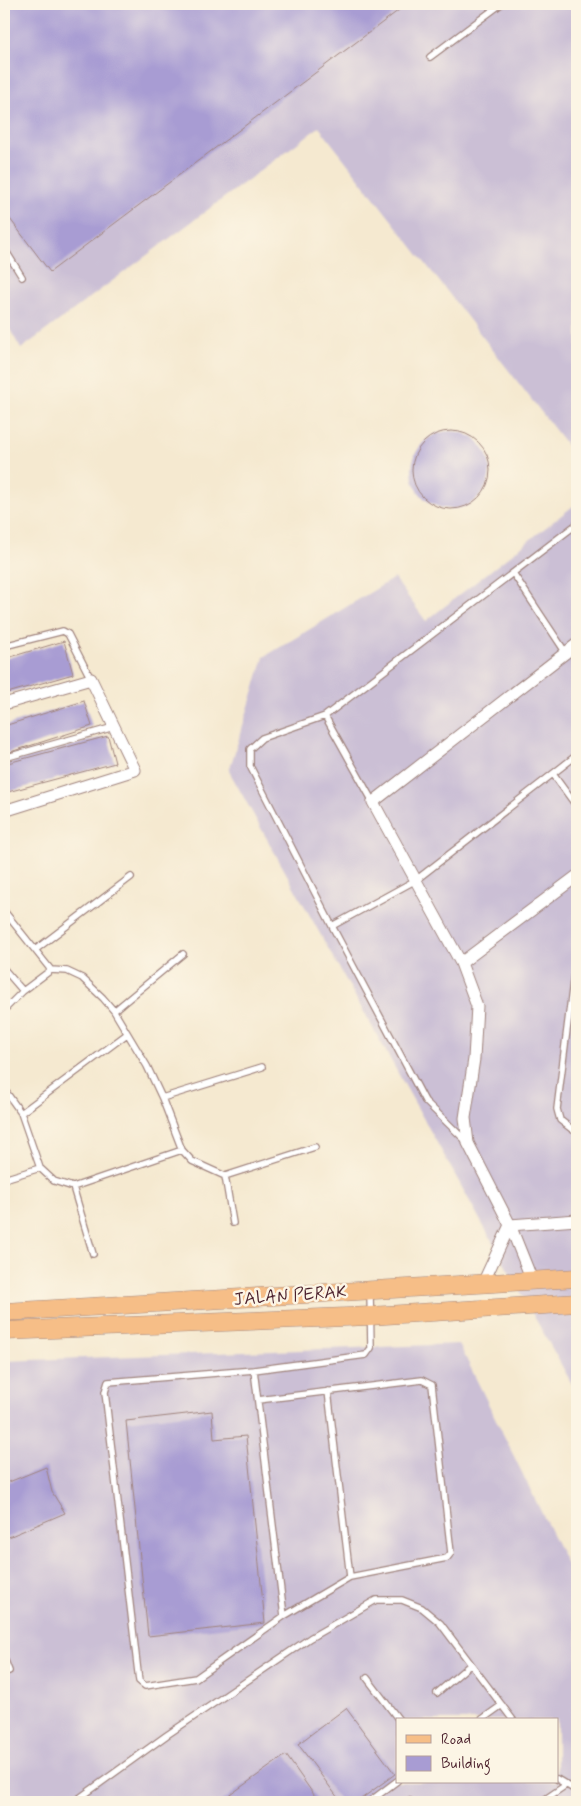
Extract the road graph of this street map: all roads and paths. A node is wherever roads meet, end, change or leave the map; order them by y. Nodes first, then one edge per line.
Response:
1 (501, 4) edge
2 (430, 57) dead end
3 (4, 248) edge
4 (22, 276) dead end
5 (577, 524) edge
6 (512, 573) junction
7 (577, 644) edge
8 (4, 646) edge
9 (566, 653) junction
10 (91, 679) junction
11 (4, 704) edge
12 (325, 716) junction
13 (114, 727) junction
14 (577, 755) edge
15 (4, 758) edge
16 (553, 774) junction
17 (373, 802) junction
18 (577, 806) edge
19 (4, 811) edge
20 (577, 876) edge
21 (131, 878) dead end
22 (416, 880) junction
23 (4, 911) edge
24 (332, 926) junction
25 (35, 950) junction
26 (577, 950) edge
27 (184, 954) dead end
28 (461, 963) junction
29 (4, 969) edge
30 (51, 970) junction
31 (23, 991) junction
32 (4, 1010) edge
33 (114, 1011) junction
34 (127, 1034) junction
35 (262, 1067) dead end
36 (4, 1089) edge
37 (162, 1098) junction
38 (21, 1114) junction
39 (577, 1130) edge
40 (468, 1143) junction
41 (315, 1147) dead end
42 (182, 1150) junction
43 (40, 1168) junction
44 (225, 1176) junction
45 (4, 1179) edge
46 (73, 1187) junction
47 (577, 1220) edge
48 (233, 1223) dead end
49 (510, 1225) junction
50 (93, 1254) dead end
51 (577, 1278) edge
52 (532, 1280) junction
53 (475, 1283) junction
54 (370, 1290) junction
55 (577, 1303) edge
56 (500, 1308) junction
57 (4, 1312) edge
58 (370, 1316) junction
59 (4, 1331) edge
60 (254, 1370) junction
61 (328, 1391) junction
62 (258, 1400) junction
63 (350, 1577) junction
64 (284, 1616) junction
65 (4, 1658) edge
66 (472, 1664) junction
67 (9, 1671) dead end
68 (367, 1678) dead end
69 (437, 1693) dead end
70 (502, 1705) junction
71 (397, 1718) edge
72 (485, 1718) edge
73 (512, 1718) edge
74 (558, 1780) edge
75 (396, 1782) edge
76 (566, 1784) junction
77 (577, 1791) edge
78 (74, 1802) edge
79 (368, 1802) edge
80 (541, 1802) edge

1 - 2 lane
3 - 4 lane
5 - 6 lane
6 - 9 lane
6 - 12 lane
7 - 9 street
8 - 10 lane
9 - 17 street
10 - 11 street
10 - 13 street
12 - 17 lane
12 - 24 lane
13 - 15 lane
13 - 19 street
14 - 16 lane
16 - 18 lane
16 - 22 lane
17 - 22 street
20 - 28 street
21 - 25 lane
22 - 24 lane
22 - 28 street
23 - 25 lane
24 - 40 lane
25 - 30 lane
26 - 39 lane
27 - 33 lane
28 - 40 street
29 - 31 lane
30 - 31 lane
30 - 33 lane
31 - 32 lane
33 - 34 lane
34 - 37 lane
34 - 38 lane
35 - 37 lane
36 - 38 lane
37 - 42 lane
38 - 43 lane
40 - 49 street
41 - 44 lane
42 - 44 lane
42 - 46 lane
43 - 45 lane
43 - 46 lane
44 - 48 lane
46 - 50 lane
47 - 49 street
49 - 52 street
49 - 53 street
51 - 52 main road, JALAN PERAK
52 - 53 main road, JALAN PERAK
53 - 54 main road, JALAN PERAK
53 - 56 main road
54 - 57 main road, JALAN PERAK
54 - 58 lane
55 - 56 main road, JALAN PERAK
56 - 58 main road, JALAN PERAK
58 - 59 main road, JALAN PERAK
58 - 60 lane
60 - 62 lane
60 - 64 lane
61 - 62 lane
61 - 63 lane
61 - 63 lane
62 - 64 lane
63 - 64 lane
65 - 67 lane
66 - 69 lane
66 - 70 lane
66 - 78 lane
68 - 71 lane
70 - 72 lane
70 - 73 lane
74 - 76 lane
75 - 79 lane
76 - 77 lane
76 - 80 lane

